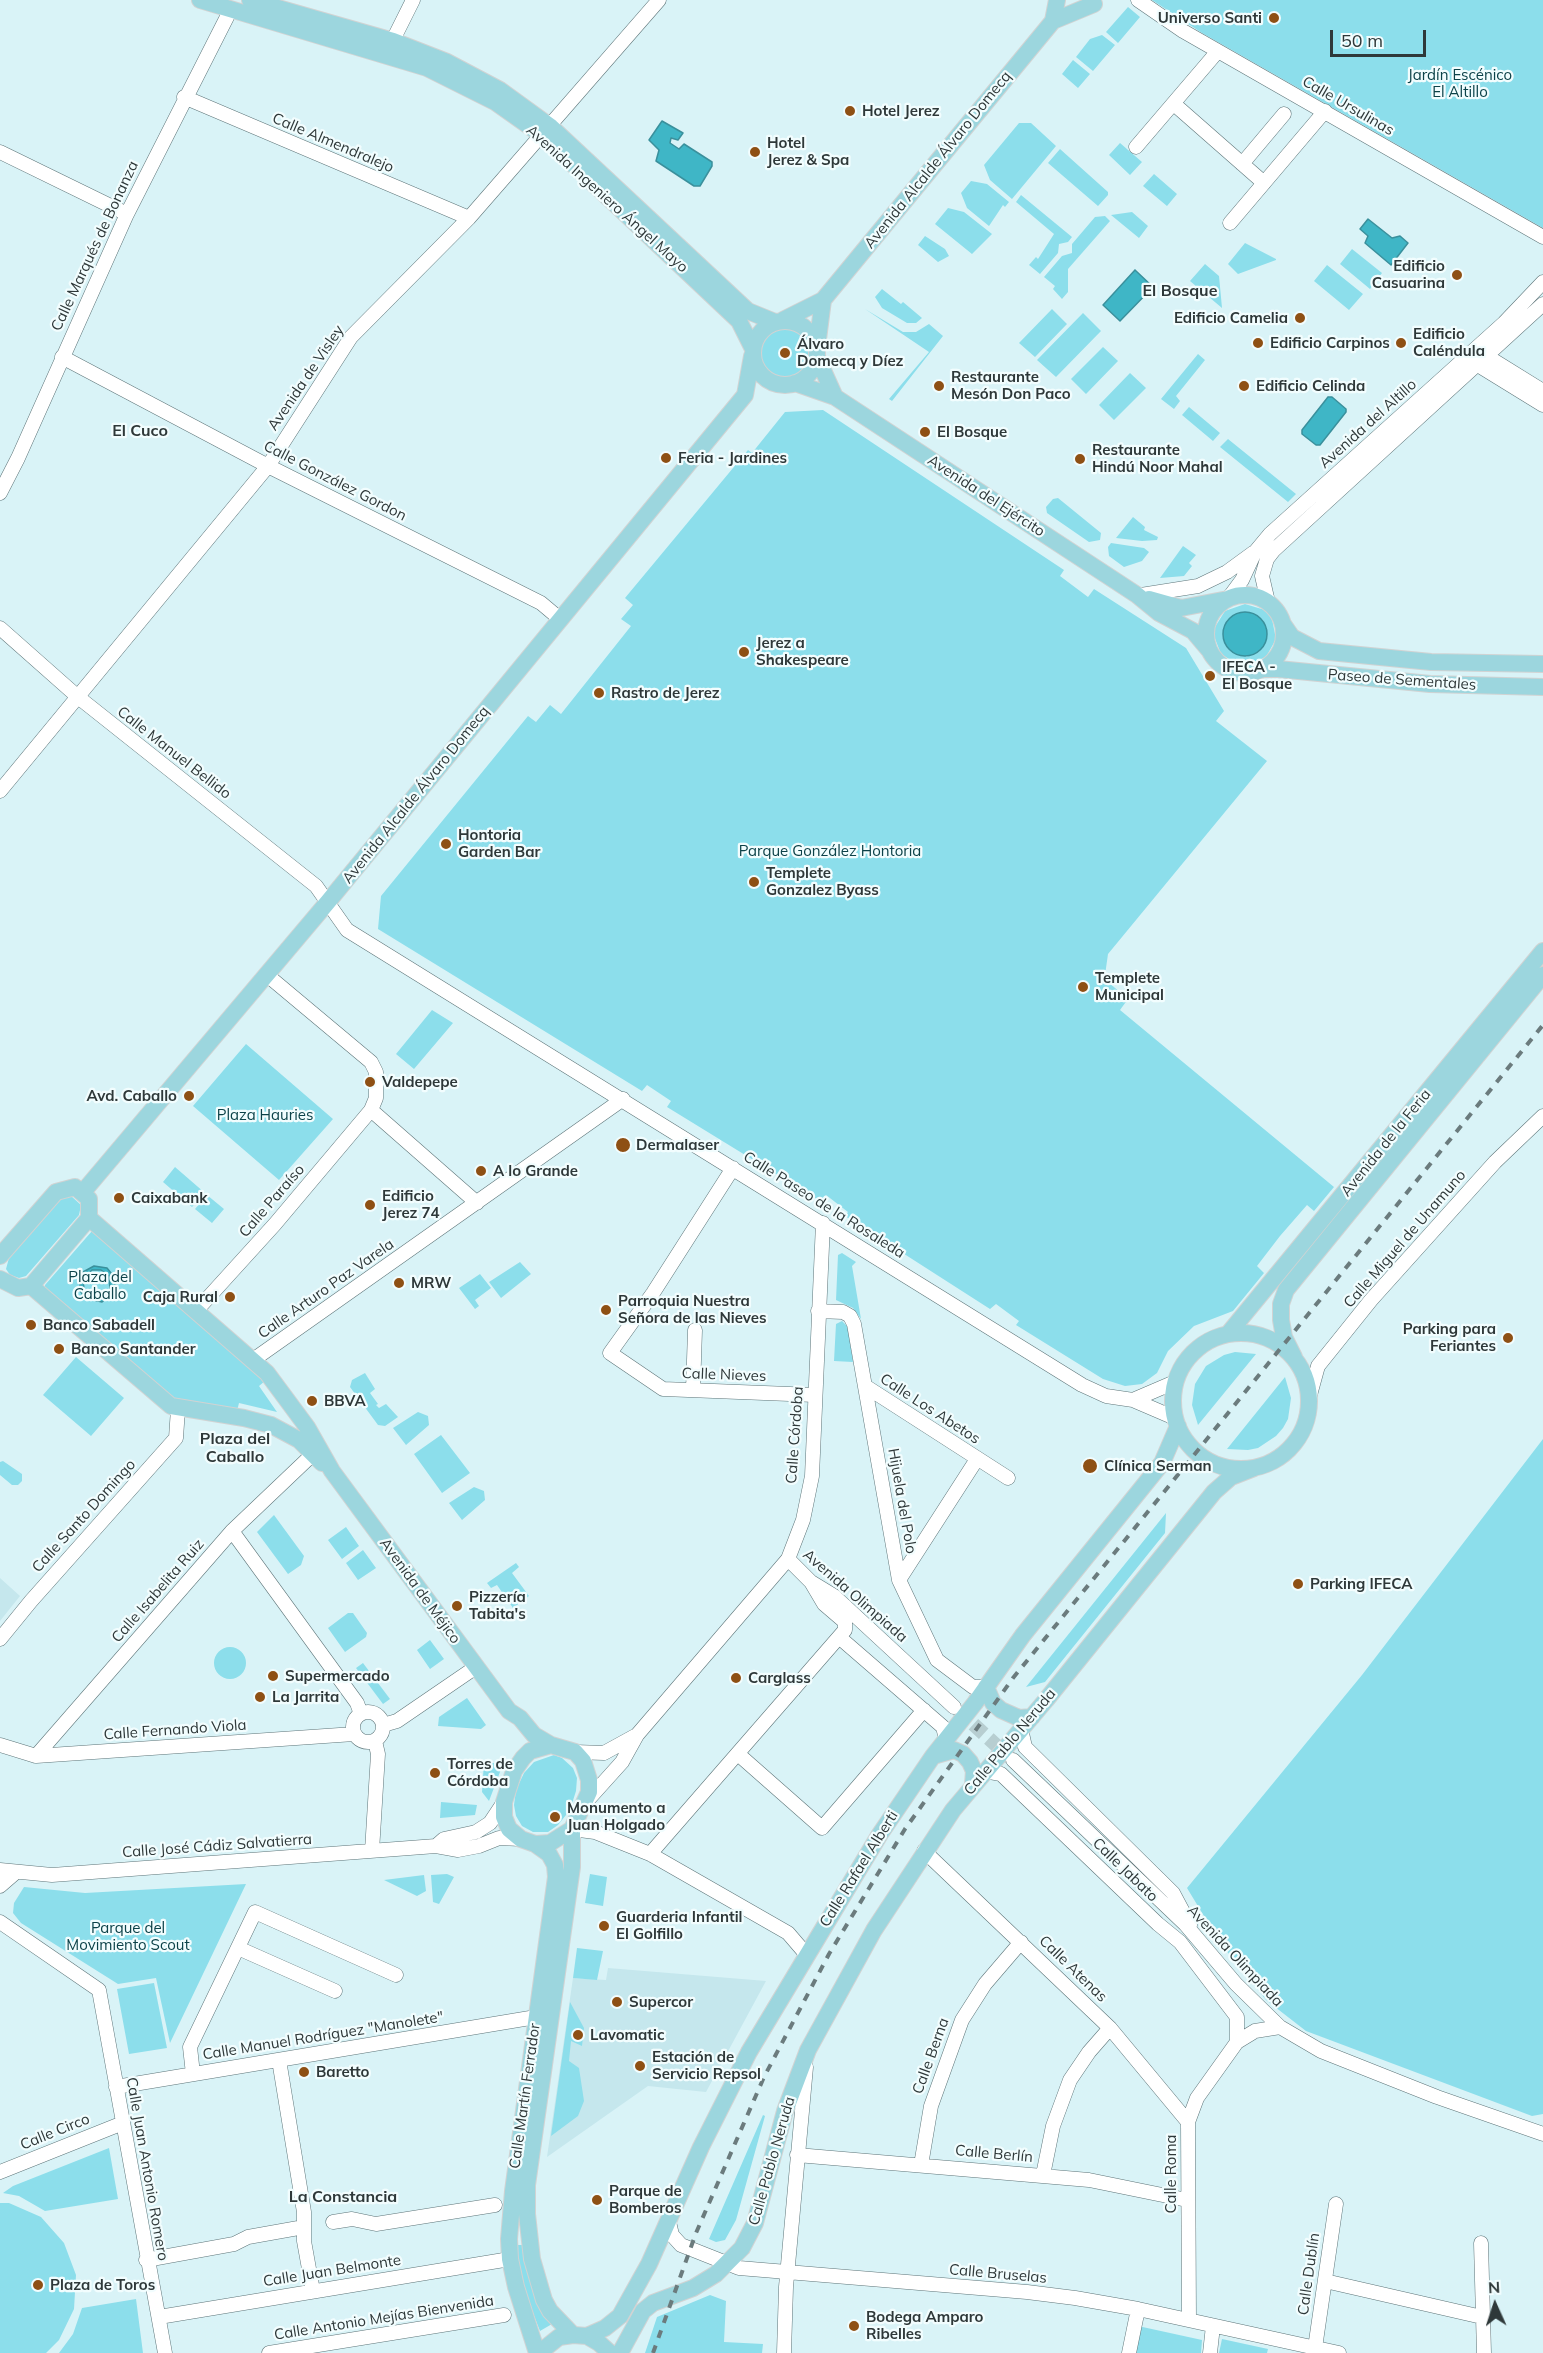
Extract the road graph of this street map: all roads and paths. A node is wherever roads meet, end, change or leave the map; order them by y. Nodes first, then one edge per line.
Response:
1 (200, 0) edge
2 (413, 0) edge
3 (659, 0) edge
4 (1057, 0) edge
5 (1077, 0) edge
6 (1111, 0) edge
7 (1138, 0) edge
8 (1094, 4) junction
9 (233, 6) edge
10 (1053, 21) junction
11 (389, 48) junction
12 (1218, 51) junction
13 (184, 97) junction
14 (1174, 104) junction
15 (1325, 111) junction
16 (1284, 114) dead end
17 (547, 131) junction
18 (1136, 147) dead end
19 (0, 152) edge
20 (1242, 164) junction
21 (1264, 183) junction
22 (127, 214) junction
23 (469, 218) junction
24 (1230, 224) dead end
25 (1543, 237) edge
26 (1543, 282) edge
27 (823, 300) junction
28 (1543, 304) edge
29 (779, 321) junction
30 (752, 352) junction
31 (817, 352) junction
32 (62, 357) junction
33 (1483, 361) junction
34 (790, 384) junction
35 (1543, 392) edge
36 (745, 395) junction
37 (836, 397) junction
38 (1543, 405) edge
39 (268, 466) junction
40 (0, 493) edge
41 (1255, 552) junction
42 (1137, 595) junction
43 (1228, 599) junction
44 (1268, 602) junction
45 (560, 619) junction
46 (1284, 624) junction
47 (0, 628) edge
48 (1209, 650) junction
49 (1543, 664) edge
50 (1261, 669) junction
51 (1543, 687) edge
52 (78, 697) junction
53 (0, 791) edge
54 (327, 903) junction
55 (1543, 951) edge
56 (267, 975) junction
57 (1543, 975) edge
58 (623, 1099) junction
59 (371, 1110) junction
60 (1543, 1116) edge
61 (733, 1168) junction
62 (83, 1192) junction
63 (477, 1203) junction
64 (89, 1218) junction
65 (823, 1223) junction
66 (0, 1256) edge
67 (2, 1283) edge
68 (31, 1286) junction
69 (196, 1311) junction
70 (818, 1311) junction
71 (695, 1330) dead end
72 (1228, 1334) junction
73 (1294, 1357) junction
74 (253, 1360) junction
75 (1175, 1382) junction
76 (865, 1386) junction
77 (693, 1390) junction
78 (815, 1395) junction
79 (1310, 1395) junction
80 (1133, 1400) junction
81 (178, 1409) junction
82 (1176, 1422) junction
83 (313, 1454) junction
84 (977, 1459) junction
85 (1254, 1468) junction
86 (332, 1471) junction
87 (1008, 1478) dead end
88 (232, 1531) junction
89 (788, 1559) junction
90 (899, 1580) junction
91 (812, 1582) junction
92 (839, 1637) junction
93 (0, 1640) edge
94 (476, 1667) junction
95 (986, 1687) junction
96 (954, 1707) tunnel mouth
97 (924, 1710) junction
98 (509, 1711) junction
99 (361, 1714) junction
100 (1026, 1723) junction
101 (383, 1725) junction
102 (354, 1734) junction
103 (637, 1735) junction
104 (946, 1739) junction
105 (375, 1741) junction
106 (0, 1745) edge
107 (551, 1745) junction
108 (575, 1752) junction
109 (738, 1754) junction
110 (36, 1756) junction
111 (933, 1756) junction
112 (523, 1758) junction
113 (1013, 1760) tunnel mouth
114 (979, 1777) junction
115 (504, 1802) junction
116 (586, 1802) junction
117 (572, 1830) junction
118 (528, 1841) junction
119 (436, 1846) junction
120 (372, 1851) junction
121 (924, 1851) junction
122 (650, 1854) junction
123 (0, 1870) edge
124 (15, 1873) junction
125 (0, 1886) edge
126 (1, 1920) edge
127 (1193, 1933) junction
128 (1021, 1942) junction
129 (1180, 1942) junction
130 (238, 1948) junction
131 (806, 1954) junction
132 (396, 1975) dead end
133 (1236, 1984) junction
134 (335, 1991) dead end
135 (536, 2017) junction
136 (1280, 2027) junction
137 (1110, 2028) junction
138 (1236, 2042) junction
139 (808, 2050) junction
140 (279, 2060) junction
141 (193, 2074) junction
142 (116, 2087) junction
143 (1188, 2122) junction
144 (123, 2123) junction
145 (1543, 2134) edge
146 (797, 2155) junction
147 (921, 2165) junction
148 (0, 2172) edge
149 (1043, 2175) junction
150 (1188, 2200) junction
151 (495, 2205) dead end
152 (1336, 2205) dead end
153 (333, 2222) dead end
154 (669, 2222) junction
155 (304, 2227) junction
156 (1481, 2243) dead end
157 (510, 2259) junction
158 (146, 2260) junction
159 (727, 2265) junction
160 (787, 2273) junction
161 (1325, 2281) junction
162 (313, 2291) junction
163 (1138, 2309) junction
164 (504, 2315) dead end
165 (159, 2317) junction
166 (1482, 2317) junction
167 (1189, 2320) junction
168 (1213, 2326) junction
169 (580, 2336) junction
170 (1315, 2348) junction
171 (165, 2353) edge
172 (269, 2353) edge
173 (538, 2353) edge
174 (610, 2353) edge
175 (620, 2353) edge
176 (784, 2353) edge
177 (1129, 2353) edge
178 (1210, 2353) edge
179 (1339, 2353) edge
180 (1484, 2353) edge

1 - 9 main road, Avenida Ingeniero Ángel Mayo
2 - 11 street
3 - 17 street, Avenida de Visley
4 - 10 main road, Avenida Alcalde Álvaro Domecq
5 - 8 main road
6 - 8 main road, Avenida Alcalde Álvaro Domecq
7 - 12 street, Calle Ursulinas
8 - 10 main road, Avenida Alcalde Álvaro Domecq
9 - 11 main road, Avenida Ingeniero Ángel Mayo
9 - 13 street, Calle Marqués de Bonanza
10 - 27 main road, Avenida Alcalde Álvaro Domecq
11 - 17 main road, Avenida Ingeniero Ángel Mayo
12 - 14 street
12 - 15 street, Calle Ursulinas
13 - 22 street, Calle Marqués de Bonanza
13 - 23 street, Calle Almendralejo
14 - 18 street
14 - 20 street
15 - 21 street
15 - 25 street, Calle Ursulinas
16 - 20 street
17 - 23 street, Avenida de Visley
17 - 29 main road, Avenida Ingeniero Ángel Mayo
17 - 30 main road, Avenida Ingeniero Ángel Mayo
19 - 22 street
20 - 21 street
21 - 24 street
22 - 32 street, Calle Marqués de Bonanza
23 - 39 street, Avenida de Visley
26 - 41 street, Avenida del Altillo
27 - 29 main road, Avenida Alcalde Álvaro Domecq
27 - 31 main road
28 - 33 street, Avenida del Altillo
29 - 30 main road
29 - 31 main road
30 - 34 main road
30 - 36 main road, Avenida Alcalde Álvaro Domecq
31 - 34 main road
31 - 37 main road
32 - 39 street, Calle González Gordon
32 - 40 street, Calle Marqués de Bonanza
33 - 35 street
33 - 38 street
33 - 44 street, Avenida del Altillo
34 - 36 main road
34 - 37 main road, Avenida del Ejército
36 - 45 main road, Avenida Alcalde Álvaro Domecq
37 - 42 main road, Avenida del Ejército
39 - 45 street, Calle González Gordon
39 - 52 street, Avenida de Visley
41 - 42 street
41 - 43 street, Avenida del Altillo
42 - 43 main road, Avenida del Ejército
42 - 48 main road, Avenida del Ejército
43 - 44 main road
43 - 48 main road
44 - 46 main road
45 - 54 main road, Avenida Alcalde Álvaro Domecq
46 - 49 main road, Paseo de Sementales
46 - 50 main road
47 - 52 street, Calle Manuel Bellido
48 - 50 main road
50 - 51 main road, Paseo de Sementales
52 - 53 street, Avenida de Visley
52 - 54 street, Calle Manuel Bellido
54 - 56 main road, Avenida Alcalde Álvaro Domecq
54 - 58 street, Calle Paseo de la Rosaleda
55 - 72 main road, Avenida de la Feria
56 - 59 street, Calle Paraíso
56 - 62 main road, Avenida Alcalde Álvaro Domecq
57 - 73 main road, Avenida de la Feria
58 - 61 street, Calle Paseo de la Rosaleda
58 - 63 street, Calle Arturo Paz Varela
59 - 63 street
59 - 69 street, Calle Paraíso
60 - 79 street, Calle Miguel de Unamuno
61 - 65 street, Calle Paseo de la Rosaleda
61 - 77 street, Calle Nieves
62 - 64 main road
62 - 66 main road
63 - 74 street, Calle Arturo Paz Varela
64 - 68 main road
64 - 69 main road
65 - 70 street, Calle Córdoba
65 - 80 street, Calle Paseo de la Rosaleda
67 - 68 main road
68 - 81 main road
69 - 74 main road
70 - 76 street, Hijuela del Polo
70 - 78 street, Calle Córdoba
71 - 77 street
72 - 73 main road
72 - 75 main road
73 - 79 main road
74 - 86 main road
75 - 80 street
75 - 82 main road
76 - 84 street, Calle Los Abetos
76 - 90 street, Hijuela del Polo
77 - 78 street, Calle Nieves
78 - 89 street, Calle Córdoba
79 - 85 main road
80 - 82 street, Calle Paseo de la Rosaleda
81 - 83 main road
81 - 93 street, Calle Santo Domingo
82 - 85 main road
82 - 95 main road, Calle Rafael Alberti
83 - 86 main road
83 - 88 street, Calle Isabelita Ruiz
84 - 87 street, Calle Los Abetos
84 - 90 street, Calle Los Abetos
85 - 100 main road, Calle Pablo Neruda
86 - 94 main road, Avenida de Méjico
88 - 99 street
88 - 110 street, Calle Isabelita Ruiz
89 - 91 street, Avenida Olimpiada
89 - 103 street, Calle Córdoba
90 - 95 street, Hijuela del Polo
91 - 92 street
91 - 96 street, Avenida Olimpiada
92 - 97 street
92 - 109 street
94 - 98 main road, Avenida de Méjico
94 - 101 street
95 - 100 main road
95 - 104 main road, Calle Rafael Alberti
97 - 104 street
97 - 109 street
98 - 107 main road, Avenida de Méjico
98 - 112 main road, Avenida de Méjico
99 - 101 street
99 - 102 street
100 - 114 main road, Calle Pablo Neruda
100 - 127 street
101 - 105 street
102 - 105 street
102 - 110 street, Calle Fernando Viola
103 - 108 street, Calle Córdoba
103 - 116 street, Calle Córdoba
104 - 111 main road, Calle Rafael Alberti
105 - 120 street
106 - 110 street, Calle Fernando Viola
107 - 108 main road
107 - 112 main road
108 - 116 main road
109 - 122 street
111 - 114 main road
111 - 131 main road, Calle Rafael Alberti
112 - 115 main road
113 - 127 street, Avenida Olimpiada
114 - 121 main road, Calle Pablo Neruda
114 - 129 street, Calle Jabato
115 - 118 main road
115 - 119 street, Calle José Cádiz Salvatierra
116 - 117 main road
117 - 118 main road
117 - 122 street
117 - 169 main road, Calle Martín Ferrador
118 - 119 street, Calle José Cádiz Salvatierra
118 - 135 main road, Calle Martín Ferrador
119 - 120 street, Calle José Cádiz Salvatierra
120 - 124 street, Calle José Cádiz Salvatierra
121 - 128 street, Calle Atenas
121 - 139 main road, Calle Pablo Neruda
122 - 131 street
123 - 124 street, Calle José Cádiz Salvatierra
124 - 125 street
126 - 142 street, Calle Juan Antonio Romero
127 - 133 street, Avenida Olimpiada
128 - 137 street, Calle Atenas
128 - 147 street, Calle Berna
129 - 133 street
129 - 138 street, Calle Jabato
130 - 132 street
130 - 134 street
130 - 141 street
131 - 154 main road, Calle Rafael Alberti
133 - 136 street, Avenida Olimpiada
135 - 140 street, Calle Manuel Rodríguez "Manolete"
135 - 157 main road, Calle Martín Ferrador
136 - 138 street
136 - 145 street, Avenida Olimpiada
137 - 143 street, Calle Atenas
137 - 149 street
138 - 143 street, Calle Roma
139 - 146 street, Calle Pablo Neruda
139 - 159 main road, Calle Pablo Neruda
140 - 141 street, Calle Manuel Rodríguez "Manolete"
140 - 155 street
141 - 142 street, Calle Manuel Rodríguez "Manolete"
142 - 144 street, Calle Juan Antonio Romero
143 - 150 street, Calle Roma
144 - 148 street, Calle Circo
144 - 158 street, Calle Juan Antonio Romero
146 - 147 street, Calle Berlín
146 - 160 street, Calle Pablo Neruda
147 - 149 street, Calle Berlín
149 - 150 street, Calle Berlín
150 - 167 street, Calle Roma
151 - 153 street
152 - 161 street, Calle Dublín
154 - 159 street, Calle Bruselas
154 - 169 main road, Calle Rafael Alberti
155 - 158 street
155 - 162 street
156 - 166 street
157 - 162 street, Calle Juan Belmonte
157 - 173 main road, Calle Martín Ferrador
158 - 165 street, Calle Juan Antonio Romero
159 - 160 street, Calle Bruselas
159 - 175 main road, Calle Pablo Neruda
160 - 163 street, Calle Bruselas
160 - 176 street, Calle Pablo Neruda
161 - 166 street
161 - 170 street, Calle Dublín
162 - 165 street, Calle Juan Belmonte
163 - 167 street, Calle Bruselas
163 - 177 street
164 - 172 street, Calle Antonio Mejías Bienvenida
165 - 171 street, Calle Juan Antonio Romero
166 - 180 street
167 - 168 street, Calle Bruselas
168 - 170 street, Calle Bruselas
168 - 178 street
169 - 173 main road, Calle Rafael Alberti
169 - 174 main road, Calle Martín Ferrador
170 - 179 street, Calle Bruselas

